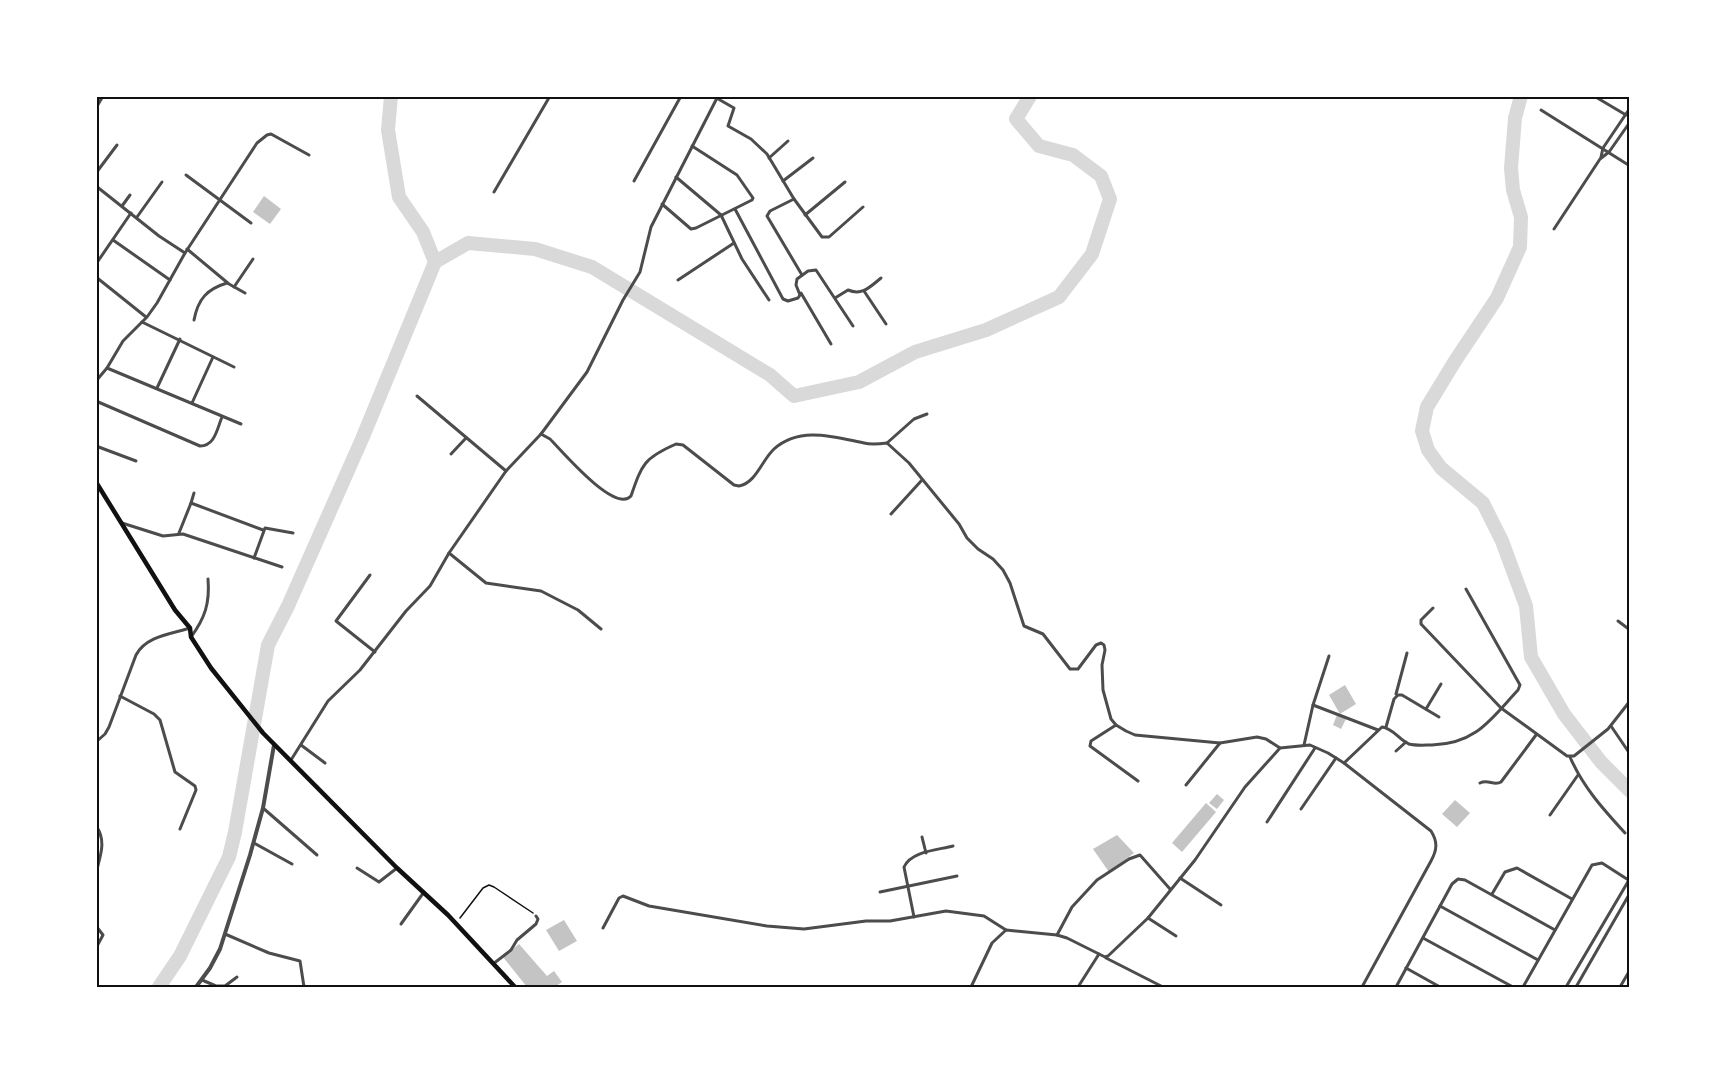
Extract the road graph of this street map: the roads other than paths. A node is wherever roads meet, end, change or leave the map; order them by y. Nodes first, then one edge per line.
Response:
1 (103, 96) edge
2 (550, 96) edge
3 (681, 96) edge
4 (1594, 96) edge
5 (715, 97) edge
6 (96, 108) edge
7 (1630, 108) edge
8 (1541, 110) dead end
9 (1626, 115) junction
10 (1630, 122) edge
11 (788, 141) dead end
12 (117, 145) dead end
13 (692, 146) junction
14 (1603, 148) junction
15 (1609, 152) junction
16 (309, 155) dead end
17 (769, 158) junction
18 (813, 159) dead end
19 (1600, 159) junction
20 (1630, 166) edge
21 (96, 173) edge
22 (186, 176) dead end
23 (676, 177) junction
24 (634, 181) dead end
25 (783, 181) junction
26 (162, 182) dead end
27 (845, 182) dead end
28 (96, 186) edge
29 (494, 192) dead end
30 (130, 195) dead end
31 (794, 199) junction
32 (220, 200) junction
33 (662, 204) junction
34 (122, 206) junction
35 (863, 207) dead end
36 (735, 209) junction
37 (131, 213) junction
38 (721, 215) junction
39 (805, 215) junction
40 (137, 217) junction
41 (251, 223) dead end
42 (1554, 229) dead end
43 (113, 240) junction
44 (734, 242) junction
45 (186, 251) junction
46 (252, 260) dead end
47 (96, 264) edge
48 (802, 275) junction
49 (96, 277) edge
50 (881, 278) dead end
51 (170, 280) junction
52 (678, 280) dead end
53 (227, 283) junction
54 (234, 287) junction
55 (864, 291) junction
56 (800, 292) junction
57 (245, 293) dead end
58 (835, 298) junction
59 (769, 300) dead end
60 (146, 317) junction
61 (194, 320) dead end
62 (142, 322) junction
63 (886, 324) dead end
64 (853, 326) dead end
65 (180, 339) junction
66 (831, 344) dead end
67 (213, 357) junction
68 (234, 367) dead end
69 (106, 368) junction
70 (96, 381) edge
71 (157, 388) junction
72 (417, 396) dead end
73 (96, 401) edge
74 (192, 403) junction
75 (927, 414) dead end
76 (222, 417) junction
77 (241, 424) dead end
78 (542, 434) junction
79 (466, 438) junction
80 (887, 443) junction
81 (96, 446) edge
82 (451, 454) dead end
83 (136, 461) dead end
84 (506, 471) junction
85 (922, 480) junction
86 (96, 482) edge
87 (194, 493) dead end
88 (191, 503) junction
89 (891, 514) dead end
90 (120, 522) junction
91 (263, 530) junction
92 (179, 533) junction
93 (293, 533) dead end
94 (449, 553) junction
95 (254, 558) junction
96 (282, 567) dead end
97 (370, 575) dead end
98 (208, 579) dead end
99 (1466, 589) dead end
100 (1433, 608) dead end
101 (1618, 621) dead end
102 (190, 628) junction
103 (601, 628) dead end
104 (1630, 630) edge
105 (191, 638) junction
106 (375, 652) junction
107 (1407, 653) dead end
108 (1329, 656) dead end
109 (1441, 684) dead end
110 (120, 696) junction
111 (1395, 696) junction
112 (1630, 701) edge
113 (1313, 705) junction
114 (1501, 708) junction
115 (1426, 709) junction
116 (1440, 717) dead end
117 (1116, 725) junction
118 (1386, 727) junction
119 (1609, 728) junction
120 (1378, 730) junction
121 (1536, 735) junction
122 (96, 742) edge
123 (1406, 742) junction
124 (1220, 743) junction
125 (274, 745) junction
126 (301, 745) junction
127 (1304, 745) junction
128 (1315, 747) junction
129 (1280, 748) junction
130 (1396, 751) dead end
131 (1630, 754) edge
132 (1570, 757) junction
133 (1336, 758) junction
134 (290, 761) junction
135 (1344, 762) junction
136 (325, 763) dead end
137 (1578, 775) junction
138 (1138, 781) dead end
139 (1480, 783) dead end
140 (1186, 785) dead end
141 (263, 808) junction
142 (1301, 809) dead end
143 (1550, 815) dead end
144 (1267, 822) dead end
145 (96, 826) edge
146 (180, 829) dead end
147 (1625, 833) dead end
148 (922, 837) dead end
149 (254, 843) junction
150 (953, 846) dead end
151 (926, 853) junction
152 (317, 855) dead end
153 (292, 864) dead end
154 (357, 868) dead end
155 (398, 868) junction
156 (96, 873) edge
157 (957, 876) dead end
158 (1180, 878) junction
159 (1629, 880) edge
160 (908, 886) junction
161 (1170, 889) junction
162 (424, 892) junction
163 (880, 892) dead end
164 (1630, 893) edge
165 (1492, 894) junction
166 (1572, 899) junction
167 (1221, 905) dead end
168 (1440, 906) junction
169 (536, 915) road end
170 (914, 918) junction
171 (1148, 918) junction
172 (400, 924) dead end
173 (96, 926) edge
174 (603, 928) dead end
175 (1006, 930) junction
176 (1555, 930) junction
177 (225, 934) junction
178 (1057, 935) junction
179 (1176, 936) dead end
180 (1423, 938) junction
181 (96, 948) edge
182 (1100, 954) junction
183 (1105, 957) junction
184 (1538, 960) junction
185 (493, 964) junction
186 (1406, 968) junction
187 (1629, 972) edge
188 (237, 977) dead end
189 (202, 980) junction
190 (196, 987) edge
191 (304, 987) edge
192 (515, 987) edge
193 (971, 987) edge
194 (1078, 987) edge
195 (1163, 987) edge
196 (1362, 987) edge
197 (1396, 987) edge
198 (1440, 987) edge
199 (1513, 987) edge
200 (1523, 987) edge
201 (1566, 987) edge
202 (1576, 987) edge
203 (1620, 987) edge

1 - 6 street
2 - 29 street
3 - 24 street
4 - 9 street
5 - 13 street
5 - 17 street
7 - 9 street
8 - 14 street
9 - 14 street
10 - 15 street
11 - 17 street
12 - 21 street
13 - 23 street
13 - 36 street
14 - 15 street
14 - 19 street
15 - 19 street
15 - 20 street
16 - 32 street
17 - 25 street
18 - 25 street
19 - 42 street
22 - 32 street
23 - 33 street
23 - 38 street
25 - 31 street
26 - 40 street
27 - 39 street
28 - 34 street
30 - 34 street
31 - 39 street
31 - 48 street
32 - 41 street
32 - 45 street
33 - 38 street
33 - 78 street
34 - 37 street
35 - 39 street
36 - 38 street
36 - 56 street
37 - 40 street
37 - 43 street
38 - 44 street
40 - 45 street
43 - 47 street
43 - 51 street
44 - 52 street
44 - 59 street
45 - 51 street
45 - 53 street
46 - 54 street
48 - 56 street
48 - 58 street
49 - 60 street
50 - 55 street
51 - 60 street
53 - 54 street
53 - 61 street
54 - 57 street
55 - 58 street
55 - 63 street
56 - 66 street
58 - 64 street
60 - 62 street
62 - 65 street
62 - 69 street
65 - 67 street
65 - 71 street
67 - 68 street
67 - 74 street
69 - 70 street
69 - 71 street
71 - 74 street
72 - 79 street
73 - 76 street
74 - 76 street
75 - 80 street
76 - 77 street
78 - 80 street
78 - 84 street
79 - 82 street
79 - 84 street
80 - 85 street
81 - 83 street
84 - 94 street
85 - 89 street
85 - 117 street
86 - 90 main road
87 - 88 street
88 - 91 street
88 - 92 street
90 - 92 street
90 - 102 main road
91 - 93 street
91 - 95 street
92 - 95 street
94 - 103 street
94 - 106 street
95 - 96 street
97 - 106 street
98 - 105 street
99 - 114 street
100 - 114 street
101 - 104 street
102 - 105 main road
102 - 110 street
105 - 125 main road
106 - 126 street
107 - 111 street
108 - 113 street
109 - 115 street
110 - 122 street
110 - 146 street
111 - 115 street
111 - 118 street
112 - 119 street
113 - 120 street
113 - 127 street
114 - 121 street
114 - 123 street
115 - 116 street
117 - 124 street
117 - 138 street
118 - 120 street
118 - 123 street
119 - 131 street
119 - 132 street
120 - 135 street
121 - 132 street
121 - 139 street
123 - 130 street
124 - 129 street
124 - 140 street
125 - 134 main road
125 - 141 street
126 - 134 street
126 - 136 street
127 - 128 street
127 - 129 street
128 - 133 street
128 - 144 street
129 - 158 street
132 - 137 street
133 - 135 street
133 - 142 street
134 - 155 main road
135 - 196 street
137 - 143 street
137 - 147 street
141 - 149 street
141 - 152 street
145 - 156 street
148 - 151 street
149 - 153 street
149 - 177 street
150 - 151 street
151 - 160 street
154 - 155 street
155 - 162 main road
157 - 160 street
158 - 161 street
158 - 167 street
159 - 166 street
159 - 201 street
160 - 163 street
160 - 170 street
161 - 171 street
161 - 178 street
162 - 172 street
162 - 185 main road
164 - 202 street
165 - 166 street
165 - 168 street
165 - 176 street
166 - 176 street
168 - 180 street
168 - 184 street
169 - 185 street
170 - 174 street
170 - 175 street
171 - 179 street
171 - 183 street
173 - 181 street
175 - 178 street
175 - 193 street
176 - 184 street
177 - 189 street
177 - 191 street
178 - 182 street
180 - 186 street
180 - 199 street
182 - 183 street
182 - 194 street
183 - 195 street
184 - 200 street
185 - 192 main road
186 - 197 street
186 - 198 street
187 - 203 street
188 - 189 street
189 - 190 street

